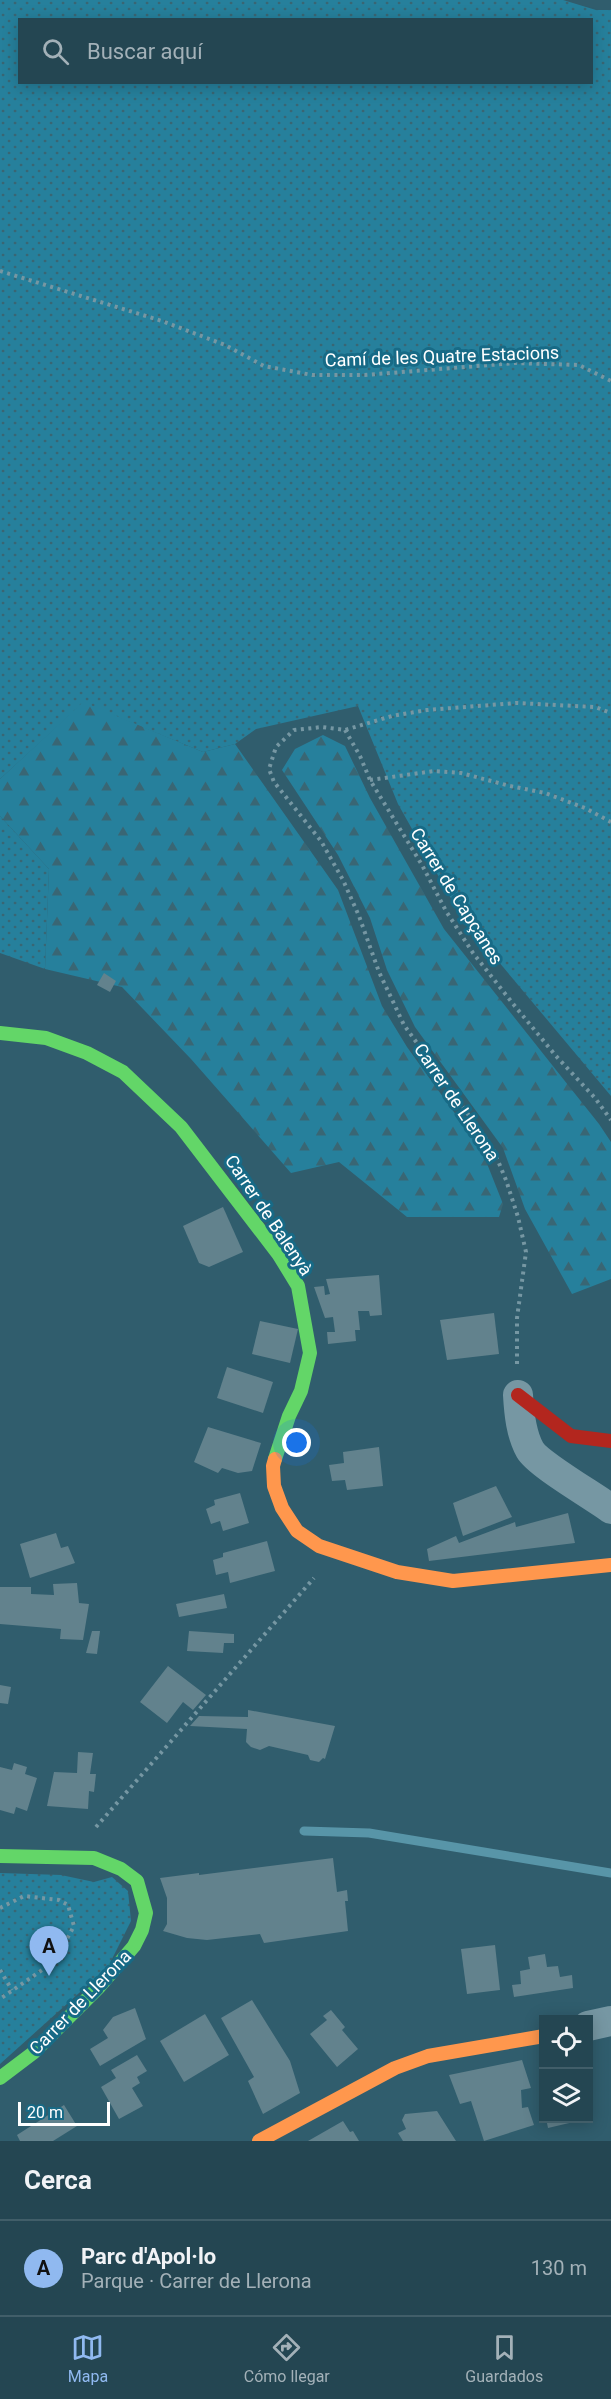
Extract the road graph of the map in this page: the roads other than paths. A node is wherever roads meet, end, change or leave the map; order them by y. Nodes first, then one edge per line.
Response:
1 (0, 1033) edge
2 (518, 1395) joint
3 (611, 1441) edge
4 (611, 1509) edge
5 (611, 1565) edge
6 (0, 1856) edge
7 (611, 2021) edge
8 (593, 2025) edge
9 (539, 2037) edge
10 (0, 2078) edge
11 (259, 2141) edge

1 - 5 street, Carrer de Balenyà
2 - 3 street
2 - 4 street
6 - 10 street, Carrer de Llerona
7 - 8 street
9 - 11 street

